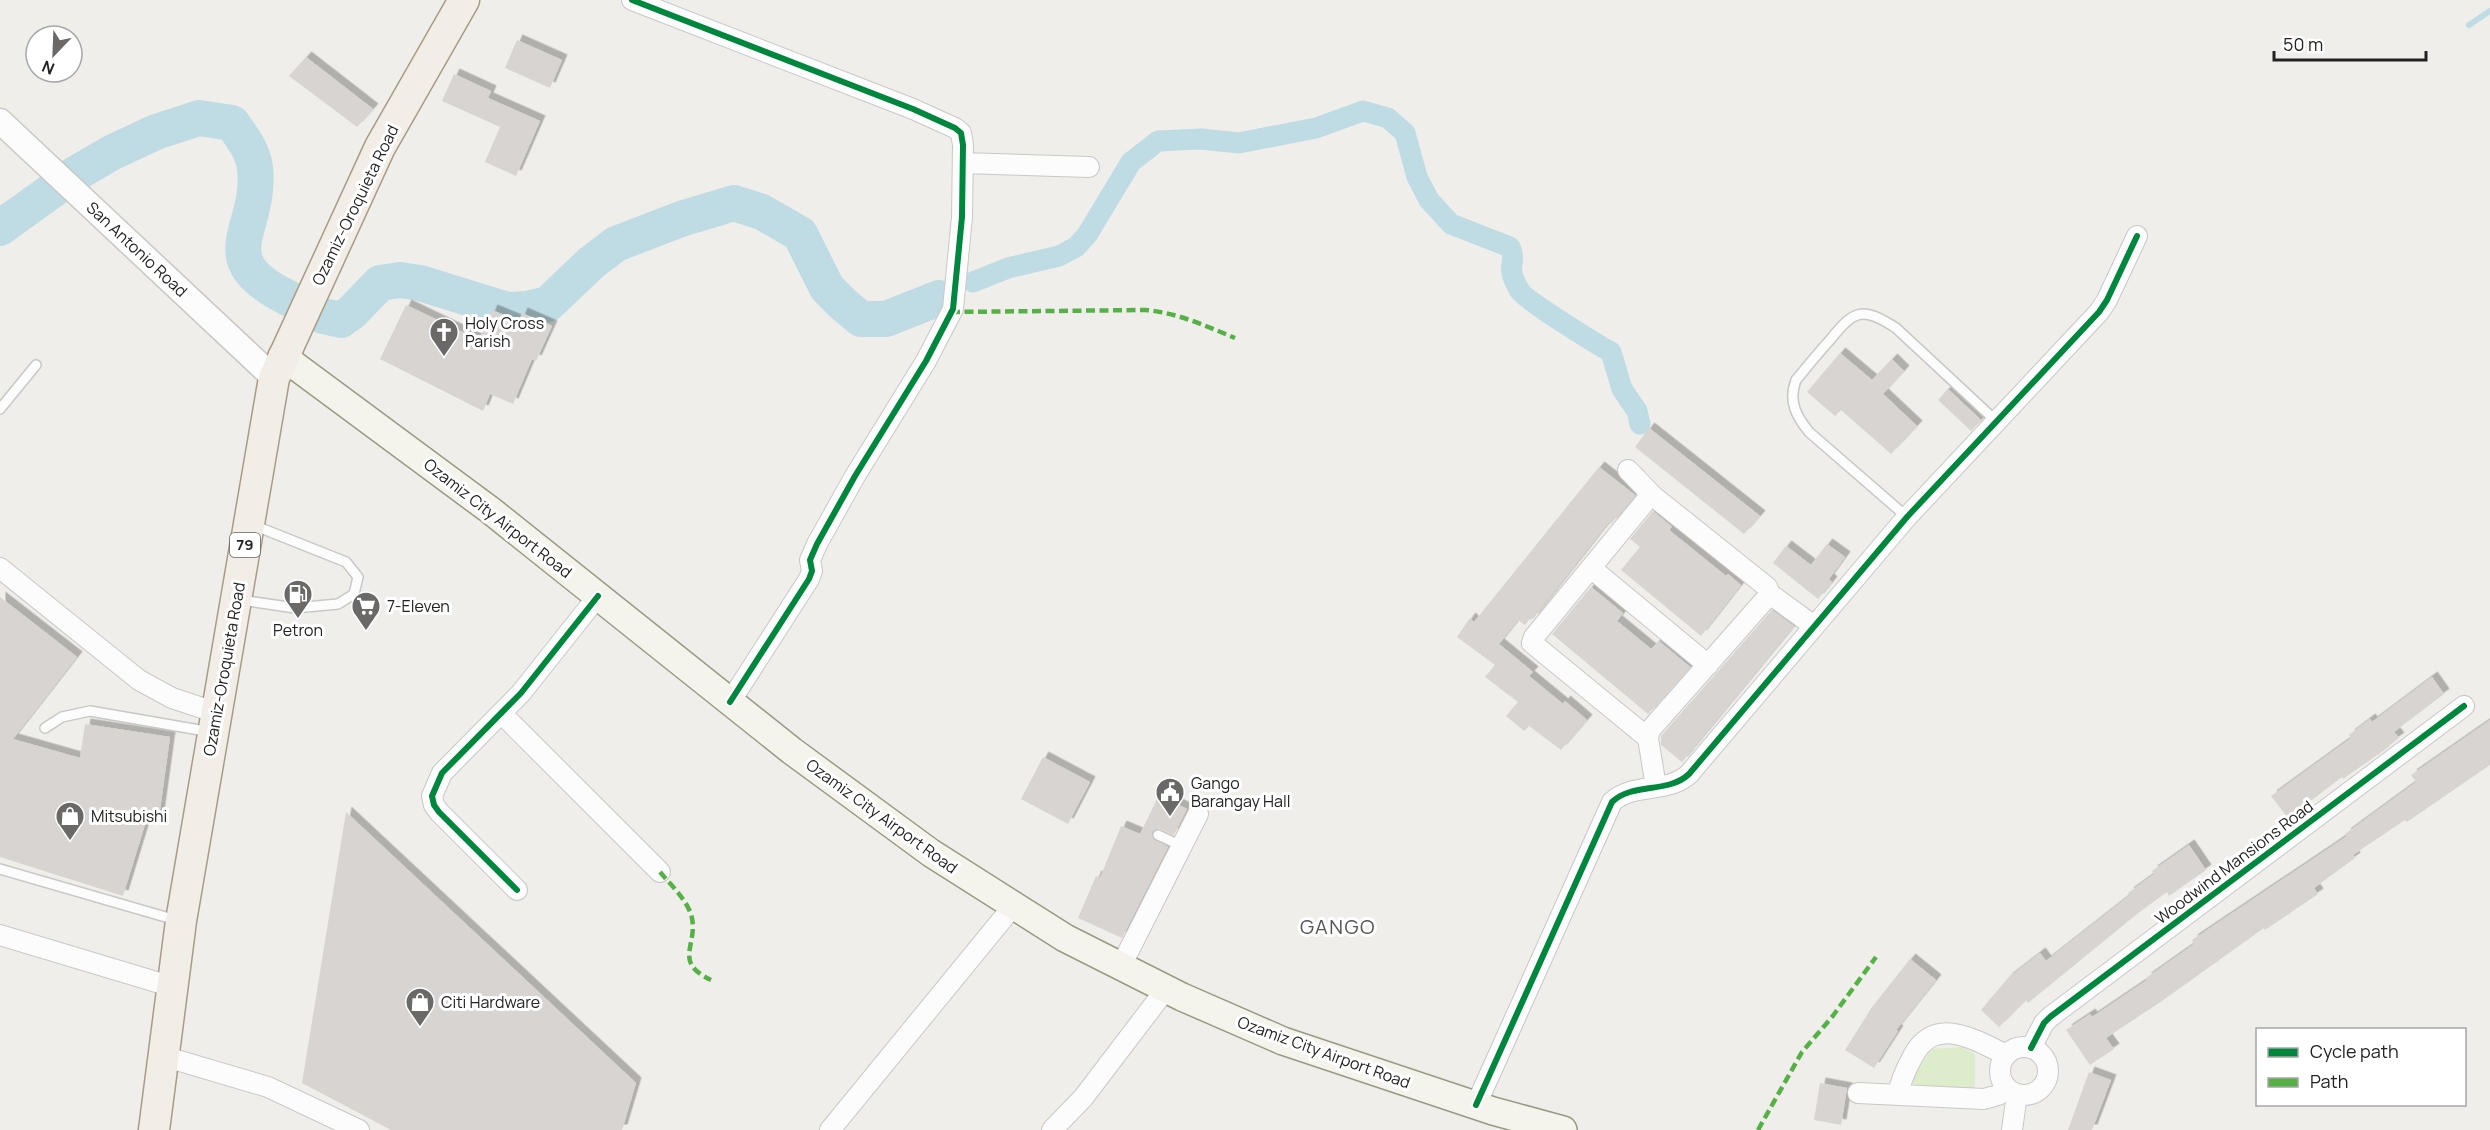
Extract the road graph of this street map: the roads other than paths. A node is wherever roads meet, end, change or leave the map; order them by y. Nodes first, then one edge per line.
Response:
1 (464, 0) edge
2 (632, 0) edge
3 (0, 121) edge
4 (963, 163) junction
5 (1089, 167) dead end
6 (2137, 236) dead end
7 (36, 365) dead end
8 (278, 367) junction
9 (0, 409) edge
10 (1996, 422) junction
11 (1628, 470) dead end
12 (1653, 496) junction
13 (1907, 517) junction
14 (249, 524) junction
15 (0, 568) edge
16 (1591, 568) junction
17 (1770, 594) junction
18 (598, 597) junction
19 (236, 600) junction
20 (1815, 626) junction
21 (1708, 665) junction
22 (730, 702) junction
23 (2464, 706) dead end
24 (502, 714) junction
25 (215, 723) junction
26 (45, 728) dead end
27 (1648, 738) junction
28 (1656, 787) junction
29 (1198, 814) dead end
30 (1158, 835) dead end
31 (1182, 846) junction
32 (0, 869) edge
33 (660, 872) dead end
34 (517, 890) dead end
35 (1014, 906) junction
36 (181, 921) junction
37 (0, 935) edge
38 (1121, 966) junction
39 (172, 987) junction
40 (1166, 989) junction
41 (2031, 1048) junction
42 (2006, 1055) junction
43 (163, 1056) junction
44 (2012, 1091) junction
45 (1858, 1094) dead end
46 (1898, 1095) junction
47 (1476, 1105) junction
48 (154, 1130) edge
49 (359, 1130) edge
50 (830, 1130) edge
51 (1052, 1130) edge
52 (1563, 1130) edge
53 (2012, 1130) edge

1 - 8 main road, Ozamiz-Oroquieta Road / 79
2 - 4 street
3 - 8 street, San Antonio Road
4 - 5 street
4 - 22 street
6 - 10 street
7 - 9 lane
8 - 14 main road, Ozamiz-Oroquieta Road / 79
8 - 18 main road, Ozamiz City Airport Road
10 - 13 street
10 - 13 lane
11 - 12 street
12 - 16 street
12 - 17 street
13 - 20 street
14 - 19 main road, Ozamiz-Oroquieta Road / 79
14 - 19 lane
15 - 25 street
16 - 21 street
16 - 27 street
17 - 20 street
17 - 21 street
18 - 22 main road, Ozamiz City Airport Road
18 - 24 street
19 - 25 main road, Ozamiz-Oroquieta Road / 79
20 - 28 street
21 - 27 street
22 - 35 main road, Ozamiz City Airport Road
23 - 41 street, Woodwind Mansions Road
24 - 33 street
24 - 34 street
25 - 26 lane
25 - 36 main road, Ozamiz-Oroquieta Road / 79
27 - 28 street
28 - 47 street
29 - 31 street
30 - 31 lane
31 - 38 street
32 - 36 lane
35 - 38 main road, Ozamiz City Airport Road
35 - 50 street
36 - 39 main road, Ozamiz-Oroquieta Road / 79
37 - 39 street
38 - 40 main road, Ozamiz City Airport Road
39 - 43 main road, Ozamiz-Oroquieta Road / 79
40 - 47 main road, Ozamiz City Airport Road
40 - 51 street
41 - 42 street
41 - 44 street
42 - 44 street
42 - 46 street
43 - 48 main road, Ozamiz-Oroquieta Road / 79
43 - 49 street
44 - 46 street
44 - 53 street
45 - 46 street
47 - 52 main road, Ozamiz City Airport Road

